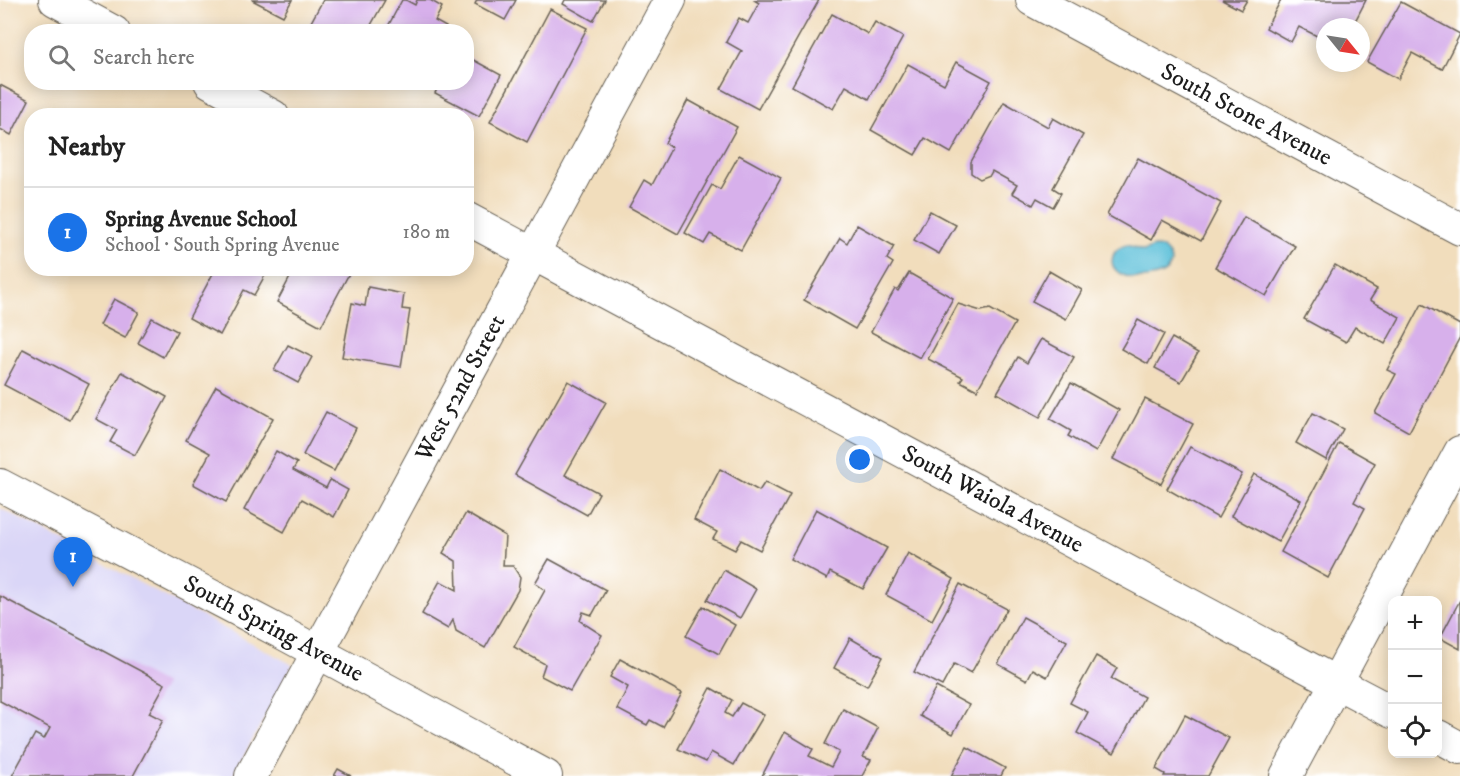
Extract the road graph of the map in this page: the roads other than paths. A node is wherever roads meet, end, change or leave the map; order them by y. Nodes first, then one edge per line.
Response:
1 (55, 0) edge
2 (670, 0) edge
3 (1032, 0) edge
4 (99, 24) edge
5 (225, 90) edge
6 (258, 108) edge
7 (474, 222) edge
8 (1460, 229) edge
9 (533, 253) junction
10 (1460, 452) edge
11 (0, 485) edge
12 (318, 652) junction
13 (1337, 682) junction
14 (1388, 710) edge
15 (1442, 739) edge
16 (1460, 748) edge
17 (251, 776) edge
18 (546, 776) edge
19 (1286, 776) edge

1 - 4 street
2 - 9 street, West 52nd Street
3 - 8 street, South Stone Avenue
5 - 6 street
7 - 9 street, South Waiola Avenue
9 - 12 street, West 52nd Street
9 - 13 street, South Waiola Avenue
10 - 13 street
11 - 12 street, South Spring Avenue
12 - 17 street, West 52nd Street
12 - 18 street, South Spring Avenue
13 - 14 street, South Waiola Avenue
13 - 19 street
15 - 16 street

